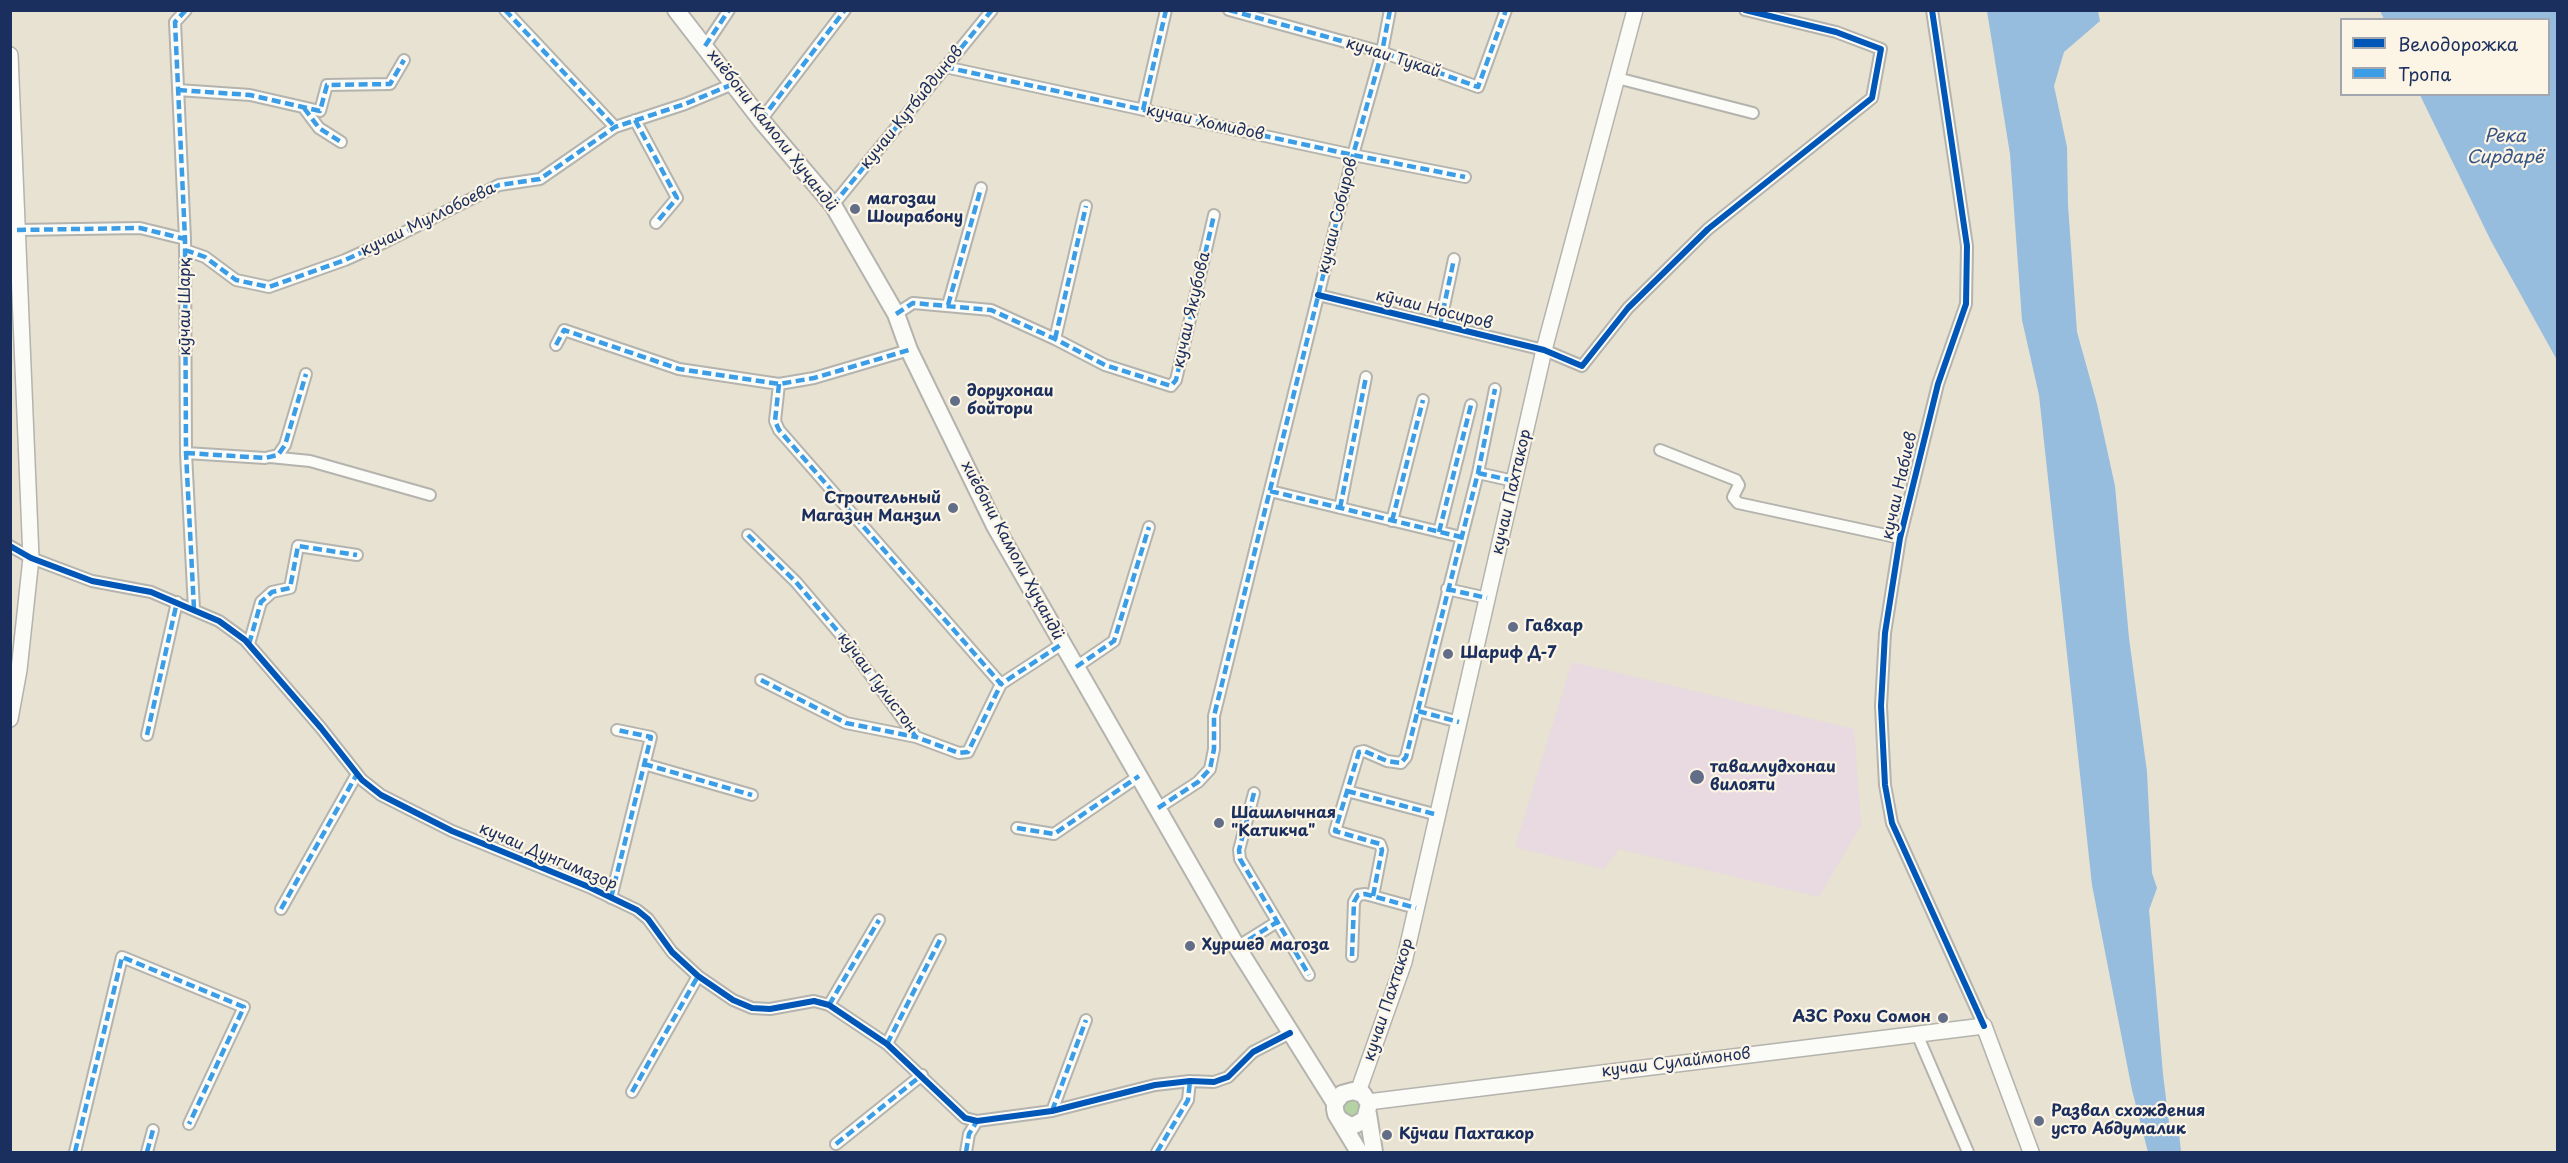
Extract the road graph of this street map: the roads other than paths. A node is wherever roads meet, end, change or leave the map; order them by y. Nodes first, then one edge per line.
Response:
1 (186, 10) edge
2 (506, 10) edge
3 (676, 10) edge
4 (729, 10) edge
5 (845, 10) edge
6 (992, 10) edge
7 (1166, 10) edge
8 (1229, 10) edge
9 (1390, 10) edge
10 (1506, 10) edge
11 (1635, 10) edge
12 (1745, 10) edge
13 (1932, 10) edge
14 (1273, 16) edge
15 (705, 46) junction
16 (1382, 52) junction
17 (10, 55) edge
18 (404, 60) dead end
19 (945, 67) junction
20 (1617, 78) junction
21 (733, 84) junction
22 (178, 90) junction
23 (304, 108) junction
24 (1143, 110) junction
25 (1753, 113) dead end
26 (635, 120) junction
27 (761, 120) junction
28 (615, 127) junction
29 (341, 142) dead end
30 (1353, 155) junction
31 (1465, 177) dead end
32 (981, 188) dead end
33 (832, 205) junction
34 (1086, 206) dead end
35 (1214, 215) dead end
36 (656, 223) dead end
37 (17, 230) junction
38 (185, 244) junction
39 (1454, 259) dead end
40 (1318, 295) junction
41 (948, 305) junction
42 (896, 314) junction
43 (1440, 325) junction
44 (1055, 339) junction
45 (556, 345) dead end
46 (909, 350) junction
47 (1544, 350) junction
48 (306, 374) dead end
49 (1366, 377) dead end
50 (779, 384) junction
51 (1495, 388) dead end
52 (1423, 400) dead end
53 (1471, 405) dead end
54 (1660, 450) dead end
55 (186, 453) junction
56 (270, 457) junction
57 (1478, 473) junction
58 (1514, 481) junction
59 (1270, 491) junction
60 (430, 495) dead end
61 (1340, 508) junction
62 (1392, 521) junction
63 (1149, 527) dead end
64 (1439, 532) junction
65 (748, 534) dead end
66 (1461, 537) junction
67 (1900, 538) junction
68 (10, 546) edge
69 (357, 555) dead end
70 (31, 558) junction
71 (1447, 588) junction
72 (1487, 598) junction
73 (177, 602) junction
74 (194, 609) junction
75 (1062, 644) junction
76 (249, 645) junction
77 (1076, 667) junction
78 (761, 680) dead end
79 (1001, 684) junction
80 (1418, 711) junction
81 (10, 719) edge
82 (1459, 722) junction
83 (617, 730) dead end
84 (147, 735) dead end
85 (916, 737) junction
86 (644, 764) junction
87 (357, 774) junction
88 (1139, 776) junction
89 (1347, 791) junction
90 (1254, 793) dead end
91 (752, 795) dead end
92 (1158, 808) junction
93 (1438, 814) junction
94 (1017, 828) dead end
95 (1372, 896) junction
96 (611, 897) junction
97 (1416, 908) junction
98 (281, 909) dead end
99 (879, 920) dead end
100 (1277, 922) junction
101 (940, 940) dead end
102 (1237, 947) junction
103 (1352, 956) dead end
104 (1309, 975) dead end
105 (698, 976) junction
106 (829, 1005) junction
107 (1086, 1020) dead end
108 (1984, 1026) junction
109 (1290, 1033) junction
110 (1917, 1034) junction
111 (887, 1044) junction
112 (922, 1075) junction
113 (1317, 1077) junction
114 (1190, 1081) junction
115 (632, 1092) dead end
116 (1362, 1100) junction
117 (1052, 1111) junction
118 (1337, 1111) junction
119 (977, 1121) junction
120 (189, 1124) dead end
121 (153, 1130) dead end
122 (836, 1144) dead end
123 (75, 1152) edge
124 (147, 1152) edge
125 (966, 1152) edge
126 (1157, 1152) edge
127 (1359, 1152) edge
128 (1374, 1152) edge
129 (1968, 1152) edge
130 (2031, 1152) edge

1 - 22 street, кӯчаи Шарқ
2 - 28 street
3 - 15 main road, хиёбони Камоли Хуҷандӣ
4 - 15 street
5 - 27 street
6 - 19 street, кучаи Кутбиддинов
7 - 24 street
8 - 14 street, кучаи Тукай
9 - 16 street, кучаи Собиров
10 - 16 street, кучаи Тукай
11 - 20 main road, кучаи Пахтакор
12 - 47 street, кӯчаи Носиров
13 - 67 street, кучаи Набиев
14 - 16 street, кучаи Тукай
15 - 21 main road, хиёбони Камоли Хуҷандӣ
16 - 30 street, кучаи Собиров
17 - 37 main road
18 - 23 street
19 - 24 street, кучаи Хомидов
19 - 33 street, кучаи Кутбиддинов
20 - 25 street
20 - 47 main road, кучаи Пахтакор
21 - 26 street, кучаи Муллобоева
21 - 27 main road, хиёбони Камоли Хуҷандӣ
22 - 23 street
22 - 38 street, кӯчаи Шарқ
23 - 29 street
24 - 30 street, кучаи Хомидов
26 - 28 street, кучаи Муллобоева
26 - 36 street
27 - 33 main road, хиёбони Камоли Хуҷандӣ
28 - 38 street, кучаи Муллобоева
30 - 31 street, кучаи Хомидов
30 - 40 street, кучаи Собиров
32 - 41 street
33 - 42 main road, хиёбони Камоли Хуҷандӣ
34 - 44 street
35 - 44 street, кучаи Якубова
37 - 38 street, кучаи Муллобоева
37 - 70 main road
38 - 55 street, кӯчаи Шарқ
39 - 43 street
40 - 43 street, кӯчаи Носиров
40 - 59 street, кучаи Собиров
41 - 42 street, кучаи Якубова
41 - 44 street, кучаи Якубова
42 - 46 main road, хиёбони Камоли Хуҷандӣ
43 - 47 street, кӯчаи Носиров
45 - 50 street
46 - 50 street
46 - 75 main road, хиёбони Камоли Хуҷандӣ
47 - 58 main road, кучаи Пахтакор
48 - 56 street
49 - 61 street
50 - 79 street
51 - 57 street
52 - 62 street
53 - 64 street
54 - 67 street
55 - 56 street
55 - 74 street, кӯчаи Шарқ
56 - 60 street
57 - 58 street
57 - 66 street
58 - 72 main road, кучаи Пахтакор
59 - 61 street
59 - 92 street, кучаи Собиров
61 - 62 street
62 - 64 street
63 - 77 street
64 - 66 street
65 - 85 street, кӯчаи Гулистон
66 - 71 street
67 - 108 street, кучаи Набиев
68 - 70 street, кучаи Дунгимазор
69 - 76 street
70 - 73 street, кучаи Дунгимазор
70 - 81 main road
71 - 72 street
71 - 80 street
72 - 82 main road, кучаи Пахтакор
73 - 74 street, кучаи Дунгимазор
73 - 84 street
74 - 76 street, кучаи Дунгимазор
75 - 77 main road, хиёбони Камоли Хуҷандӣ
75 - 79 street
76 - 87 street, кучаи Дунгимазор
77 - 88 main road, хиёбони Камоли Хуҷандӣ
78 - 85 street
79 - 85 street, кӯчаи Гулистон
80 - 82 street
80 - 89 street
82 - 93 main road, кучаи Пахтакор
83 - 86 street
86 - 91 street
86 - 96 street
87 - 96 street, кучаи Дунгимазор
87 - 98 street
88 - 92 main road, хиёбони Камоли Хуҷандӣ
88 - 94 street
89 - 93 street
89 - 95 street
90 - 100 street
92 - 102 main road, хиёбони Камоли Хуҷандӣ
93 - 97 main road, кучаи Пахтакор
95 - 97 street
95 - 103 street
96 - 105 street, кучаи Дунгимазор
97 - 116 main road, кучаи Пахтакор
99 - 106 street
100 - 102 street
100 - 104 street
101 - 111 street
102 - 109 main road, хиёбони Камоли Хуҷандӣ
105 - 106 street, кучаи Дунгимазор
105 - 115 street
106 - 111 street
107 - 117 street
108 - 110 main road, кучаи Сулаймонов
108 - 130 main road, кучаи Набиев
109 - 113 main road, хиёбони Камоли Хуҷандӣ
109 - 114 street
110 - 116 main road, кучаи Сулаймонов
110 - 129 street
111 - 112 street
112 - 119 street
112 - 122 street
113 - 116 main road
113 - 118 main road, хиёбони Камоли Хуҷандӣ
114 - 117 street
114 - 126 street
116 - 118 main road
116 - 118 main road
116 - 128 main road
117 - 119 street
118 - 127 main road, хиёбони Камоли Хуҷандӣ
119 - 125 street
120 - 123 street
121 - 124 street

